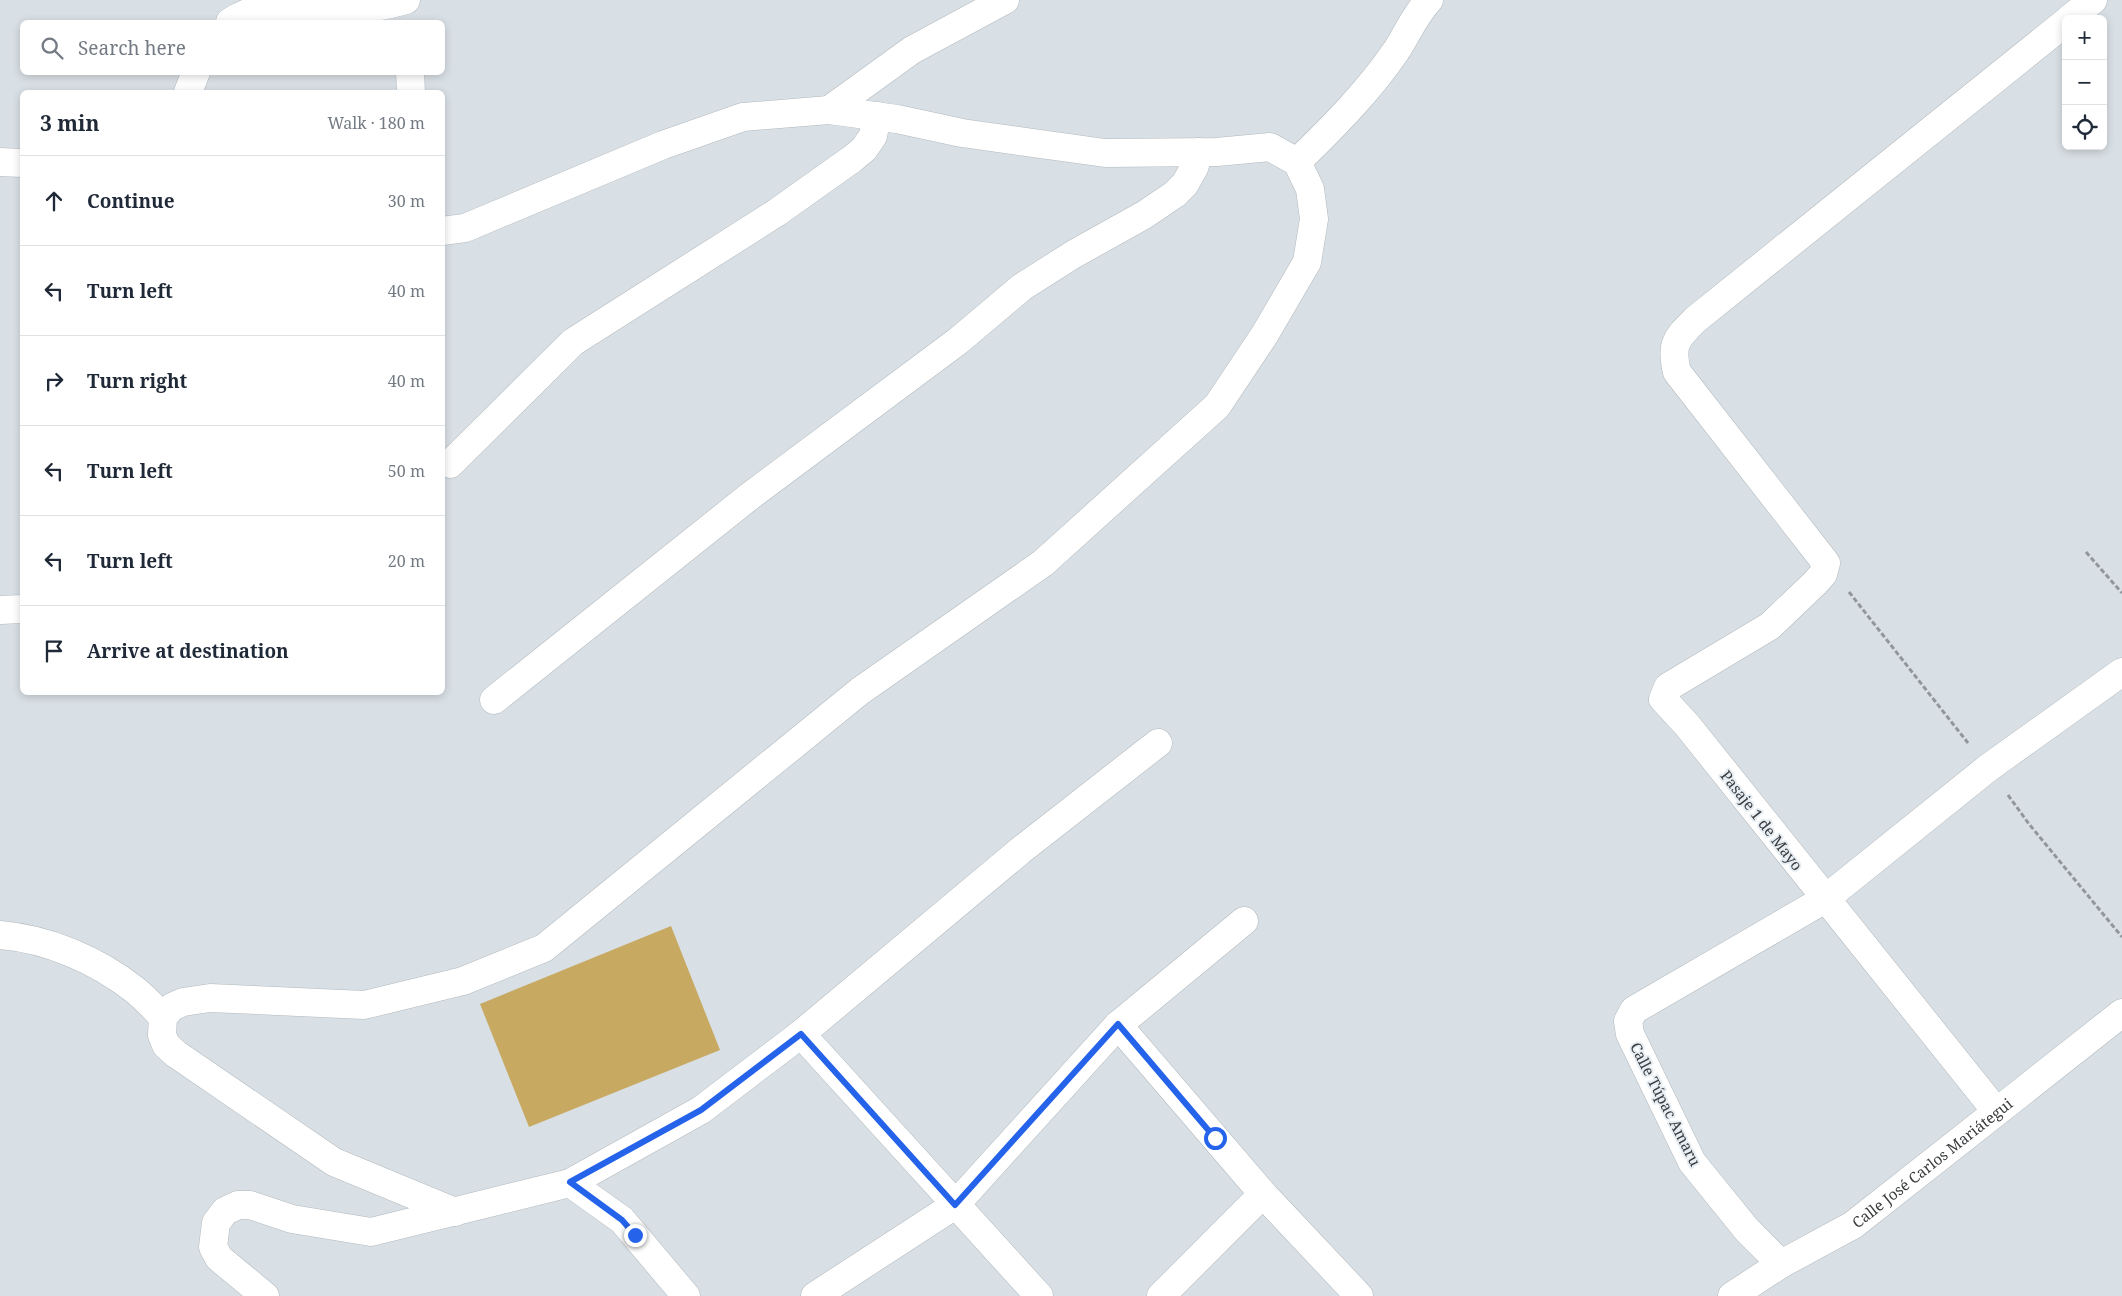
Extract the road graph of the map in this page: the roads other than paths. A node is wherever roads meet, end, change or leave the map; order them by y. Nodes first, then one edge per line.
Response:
1 (1005, 0) edge
2 (1429, 0) edge
3 (2093, 0) edge
4 (402, 8) edge
5 (2074, 15) edge
6 (233, 20) edge
7 (2062, 25) edge
8 (195, 75) edge
9 (410, 75) edge
10 (189, 90) edge
11 (412, 90) edge
12 (829, 110) junction
13 (877, 116) junction
14 (1199, 152) junction
15 (0, 162) edge
16 (20, 162) edge
17 (1297, 162) junction
18 (445, 231) edge
19 (450, 464) dead end
20 (0, 610) edge
21 (20, 610) edge
22 (2122, 672) edge
23 (494, 700) dead end
24 (1158, 743) dead end
25 (1825, 899) junction
26 (1244, 921) dead end
27 (0, 935) edge
28 (2122, 1013) edge
29 (164, 1017) junction
30 (1118, 1024) junction
31 (801, 1034) junction
32 (1996, 1111) junction
33 (570, 1182) junction
34 (1263, 1194) junction
35 (955, 1205) junction
36 (455, 1212) junction
37 (1781, 1264) junction
38 (265, 1296) edge
39 (686, 1296) edge
40 (815, 1296) edge
41 (1039, 1296) edge
42 (1161, 1296) edge
43 (1359, 1296) edge
44 (1732, 1296) edge

1 - 12 street
2 - 17 street
3 - 5 street
4 - 6 street
7 - 25 street, Pasaje 1 de Mayo
8 - 10 street
9 - 11 street
12 - 13 street
12 - 18 street
13 - 14 street
13 - 19 street
14 - 17 street
14 - 23 street
15 - 16 street
17 - 29 street
20 - 21 street
22 - 25 street
24 - 31 street
25 - 32 street, Pasaje 1 de Mayo
25 - 37 street, Calle Túpac Amaru
26 - 30 street
27 - 29 street
28 - 32 street, Calle José Carlos Mariátegui
29 - 36 street
30 - 34 street
30 - 35 street
31 - 33 street
31 - 35 street
32 - 37 street, Calle José Carlos Mariátegui
33 - 36 street
33 - 39 street
34 - 42 street
34 - 43 street
35 - 40 street
35 - 41 street
36 - 38 street
37 - 44 street, Calle José Carlos Mariátegui

